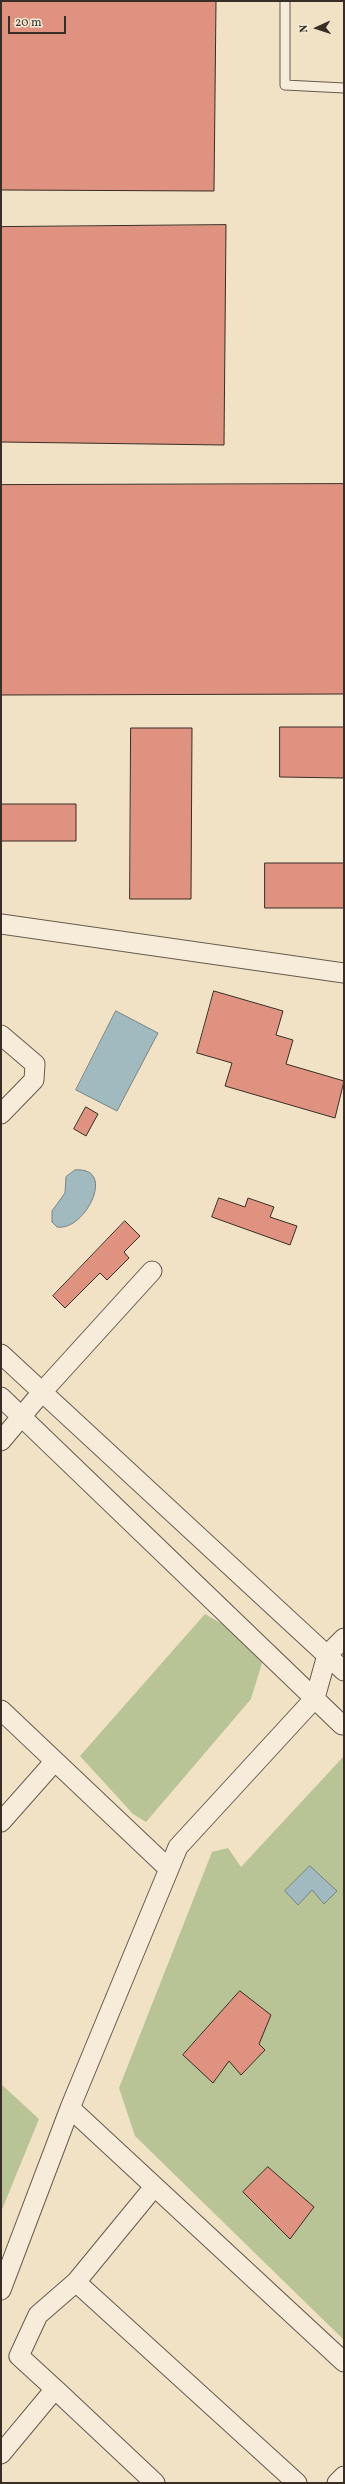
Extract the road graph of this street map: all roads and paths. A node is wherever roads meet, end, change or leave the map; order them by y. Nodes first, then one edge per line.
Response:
1 (285, 1) edge
2 (344, 88) edge
3 (1, 924) edge
4 (344, 973) edge
5 (1, 1035) edge
6 (1, 1114) edge
7 (152, 1271) dead end
8 (1, 1354) edge
9 (22, 1374) junction
10 (42, 1392) junction
11 (1, 1398) edge
12 (22, 1416) junction
13 (1, 1441) edge
14 (344, 1638) edge
15 (327, 1655) junction
16 (344, 1671) edge
17 (315, 1698) junction
18 (1, 1710) edge
19 (342, 1725) dead end
20 (55, 1761) junction
21 (1, 1822) edge
22 (169, 1869) junction
23 (70, 2108) junction
24 (154, 2188) junction
25 (76, 2282) junction
26 (1, 2290) edge
27 (344, 2362) edge
28 (55, 2389) junction
29 (1, 2454) edge
30 (344, 2476) edge
31 (155, 2483) edge
32 (297, 2483) edge
33 (338, 2483) edge

1 - 2 lane
3 - 4 street
5 - 6 street
7 - 10 street
8 - 9 street
9 - 10 street
9 - 11 street
10 - 12 street
10 - 15 street
11 - 12 street
12 - 13 street
12 - 17 street
14 - 15 street
15 - 16 street
15 - 17 street
17 - 19 street
17 - 22 street
18 - 20 street
20 - 21 street
20 - 22 street
22 - 23 street
23 - 24 street
23 - 26 street
24 - 25 street
24 - 27 street
25 - 28 street
25 - 32 street
28 - 29 street
28 - 31 street
30 - 33 street

